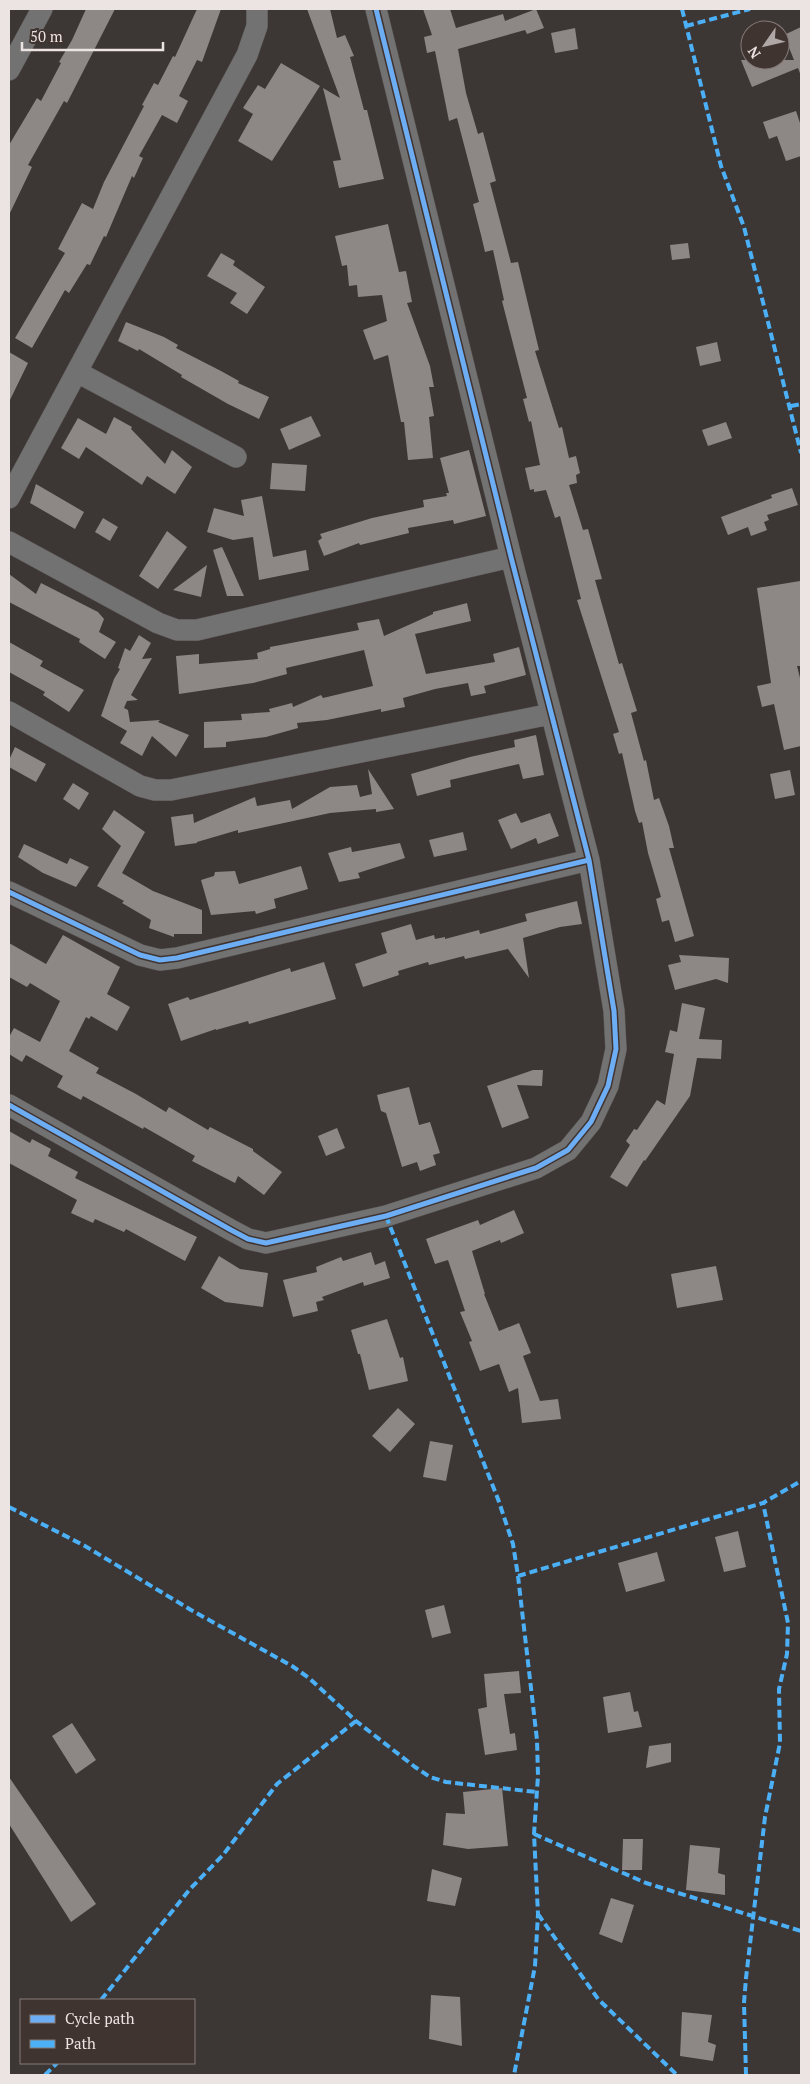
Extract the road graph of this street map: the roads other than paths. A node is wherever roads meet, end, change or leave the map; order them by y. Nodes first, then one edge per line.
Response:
1 (42, 9) edge
2 (257, 9) edge
3 (376, 9) edge
4 (10, 67) edge
5 (77, 372) junction
6 (236, 457) dead end
7 (9, 498) edge
8 (9, 542) edge
9 (510, 557) junction
10 (9, 712) edge
11 (551, 714) junction
12 (589, 860) junction
13 (9, 892) edge
14 (9, 1105) edge

1 - 4 street
2 - 5 street
3 - 9 street
5 - 6 street
5 - 7 street
8 - 9 street
9 - 11 street
10 - 11 street
11 - 12 street
12 - 13 street
12 - 14 street

